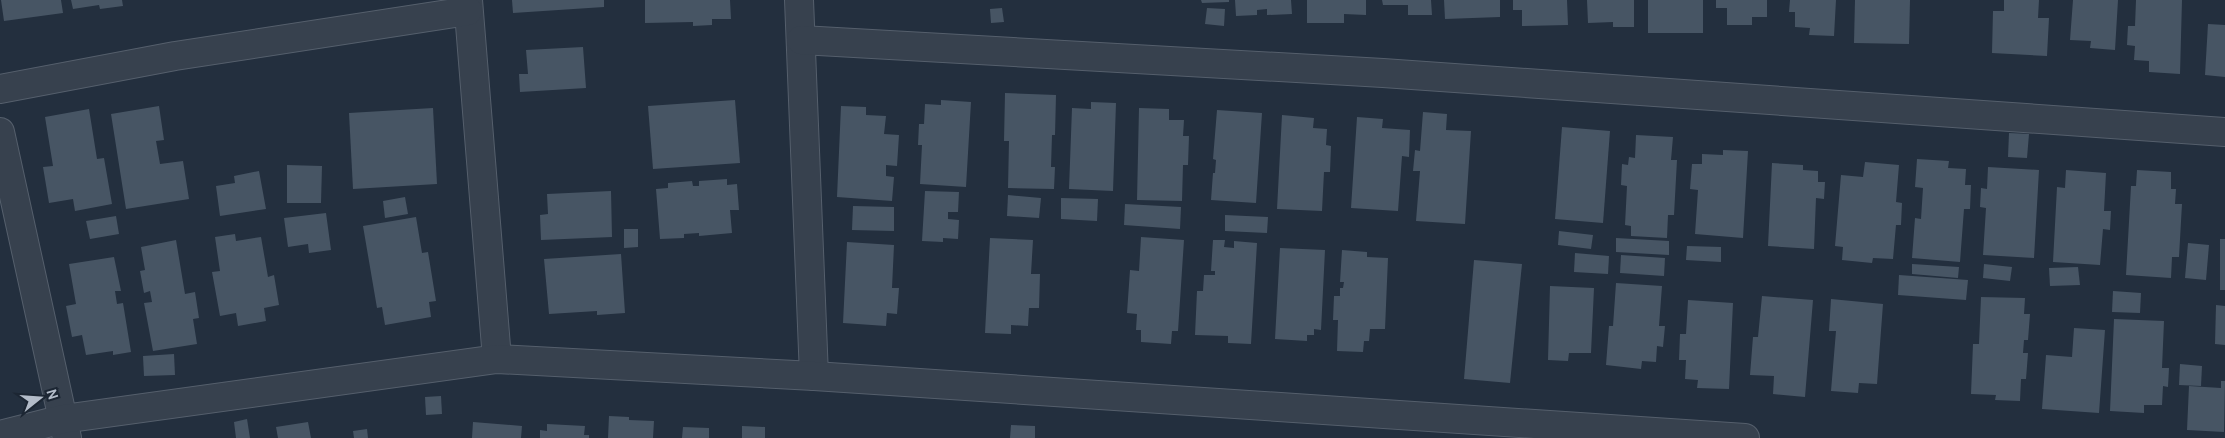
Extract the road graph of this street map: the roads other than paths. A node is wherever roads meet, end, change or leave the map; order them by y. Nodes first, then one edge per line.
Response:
1 (799, 0) edge
2 (468, 5) edge
3 (801, 40) junction
4 (0, 89) edge
5 (0, 132) edge
6 (2225, 132) edge
7 (498, 359) junction
8 (814, 376) junction
9 (65, 428) edge
10 (0, 435) edge
11 (1745, 438) edge

1 - 3 street
2 - 4 street
2 - 7 street
3 - 6 street
3 - 8 street
5 - 9 street
7 - 8 street
7 - 9 street
8 - 11 street
9 - 10 street

